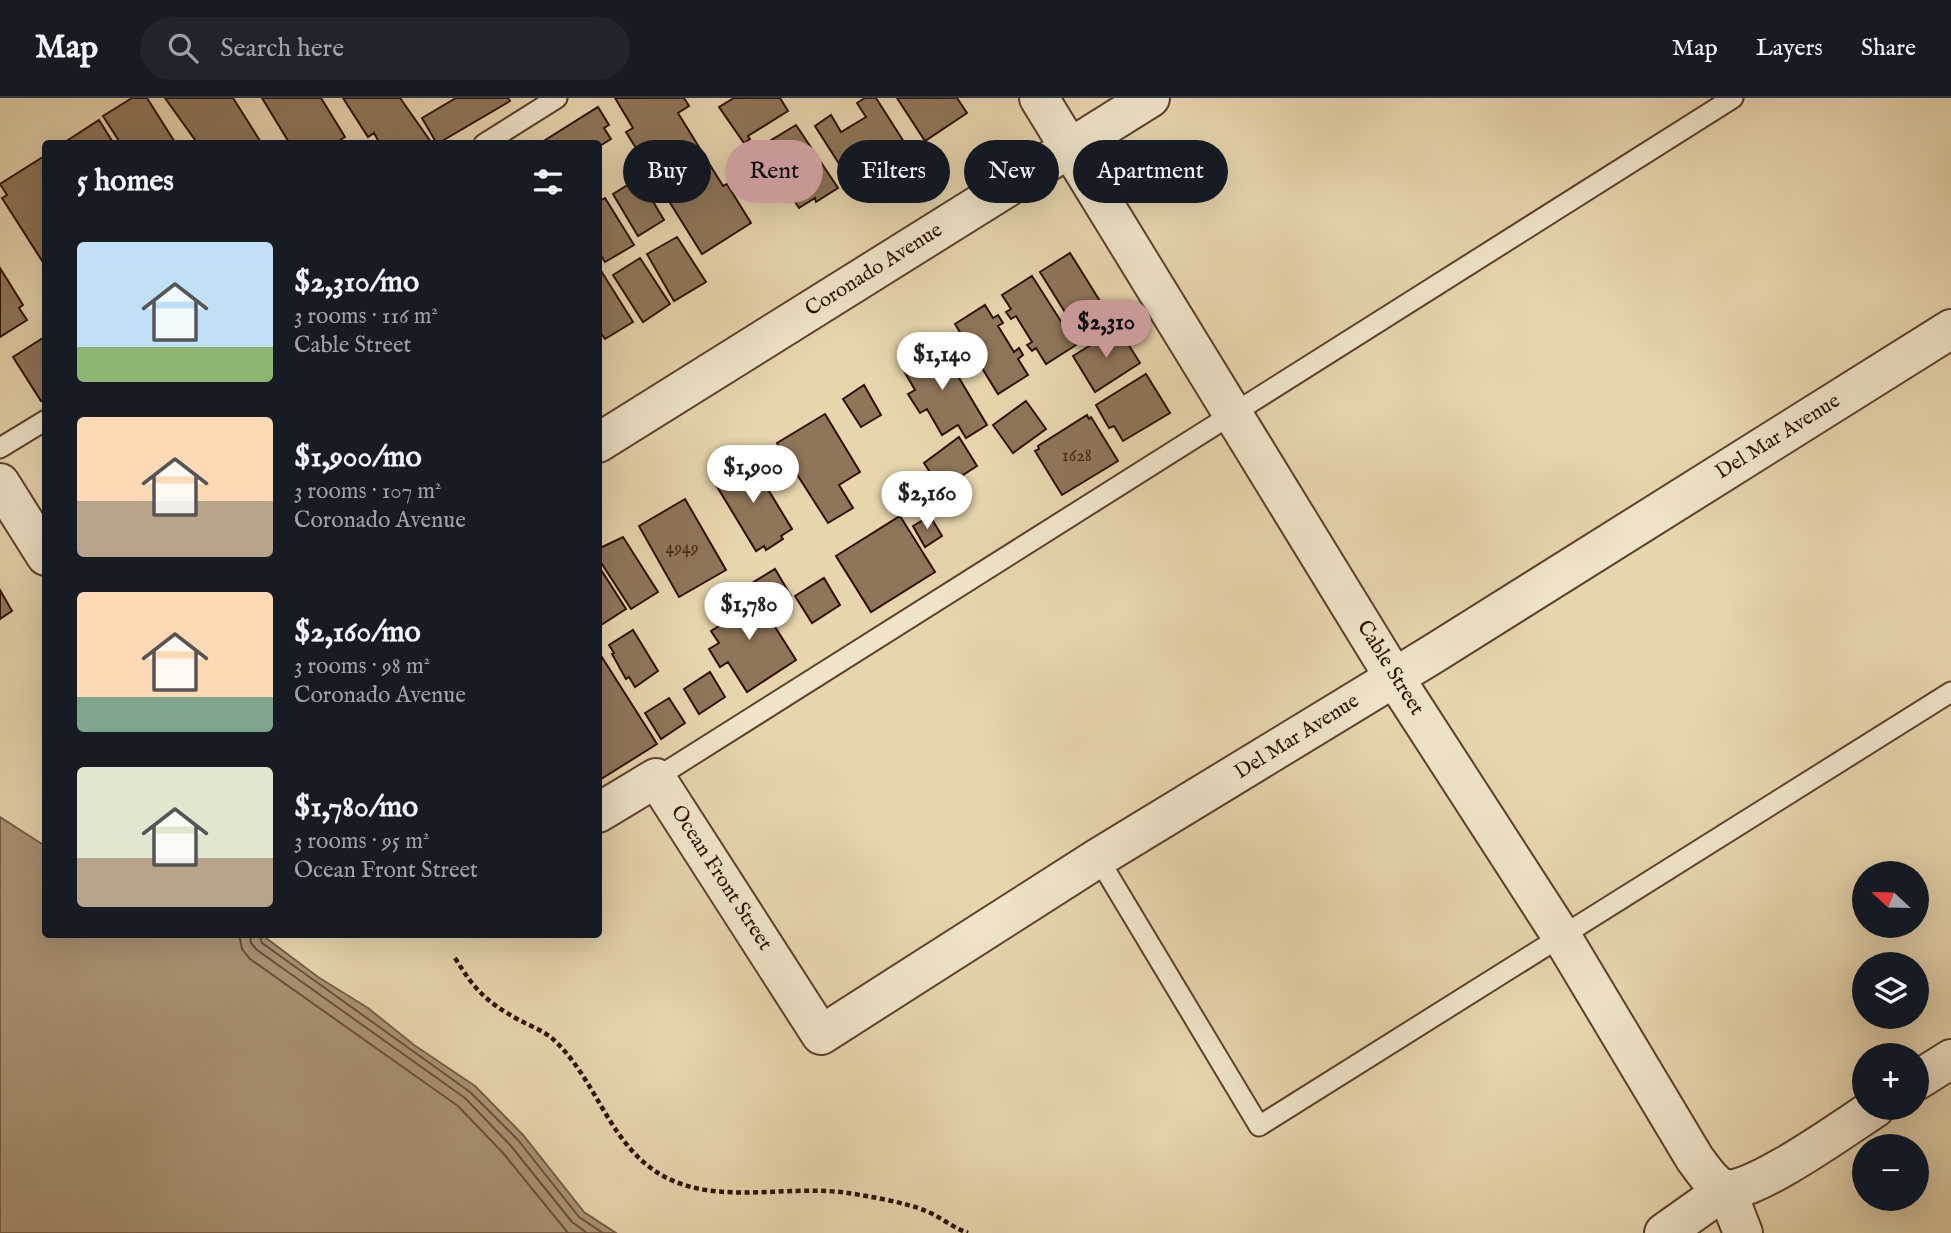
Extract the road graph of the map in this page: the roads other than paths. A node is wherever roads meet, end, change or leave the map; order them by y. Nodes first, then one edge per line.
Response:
1 (557, 98) edge
2 (1039, 98) edge
3 (1150, 98) edge
4 (1733, 98) edge
5 (490, 140) edge
6 (1070, 148) junction
7 (1951, 329) edge
8 (1233, 412) junction
9 (42, 422) edge
10 (602, 440) edge
11 (0, 448) edge
12 (0, 483) edge
13 (42, 550) edge
14 (1394, 677) junction
15 (1951, 692) edge
16 (656, 778) junction
17 (602, 811) edge
18 (1098, 859) junction
19 (1562, 937) junction
20 (821, 1035) joint
21 (1951, 1059) edge
22 (1929, 1073) edge
23 (1856, 1120) edge
24 (1726, 1189) junction
25 (1664, 1233) edge
26 (1743, 1233) edge

1 - 5 lane
2 - 6 street, Cable Street
3 - 6 street, Coronado Avenue
4 - 8 lane
6 - 8 street, Cable Street
6 - 10 street, Coronado Avenue
7 - 14 street, Del Mar Avenue
8 - 14 street, Cable Street
8 - 16 lane
9 - 11 lane
12 - 13 street
14 - 18 street, Del Mar Avenue
14 - 19 street, Cable Street
15 - 19 lane
16 - 17 street
16 - 20 street, Ocean Front Street
18 - 19 lane
18 - 20 street, Del Mar Avenue
19 - 24 street, Cable Street
21 - 22 street
23 - 24 street
24 - 25 street
24 - 26 street, Cable Street

